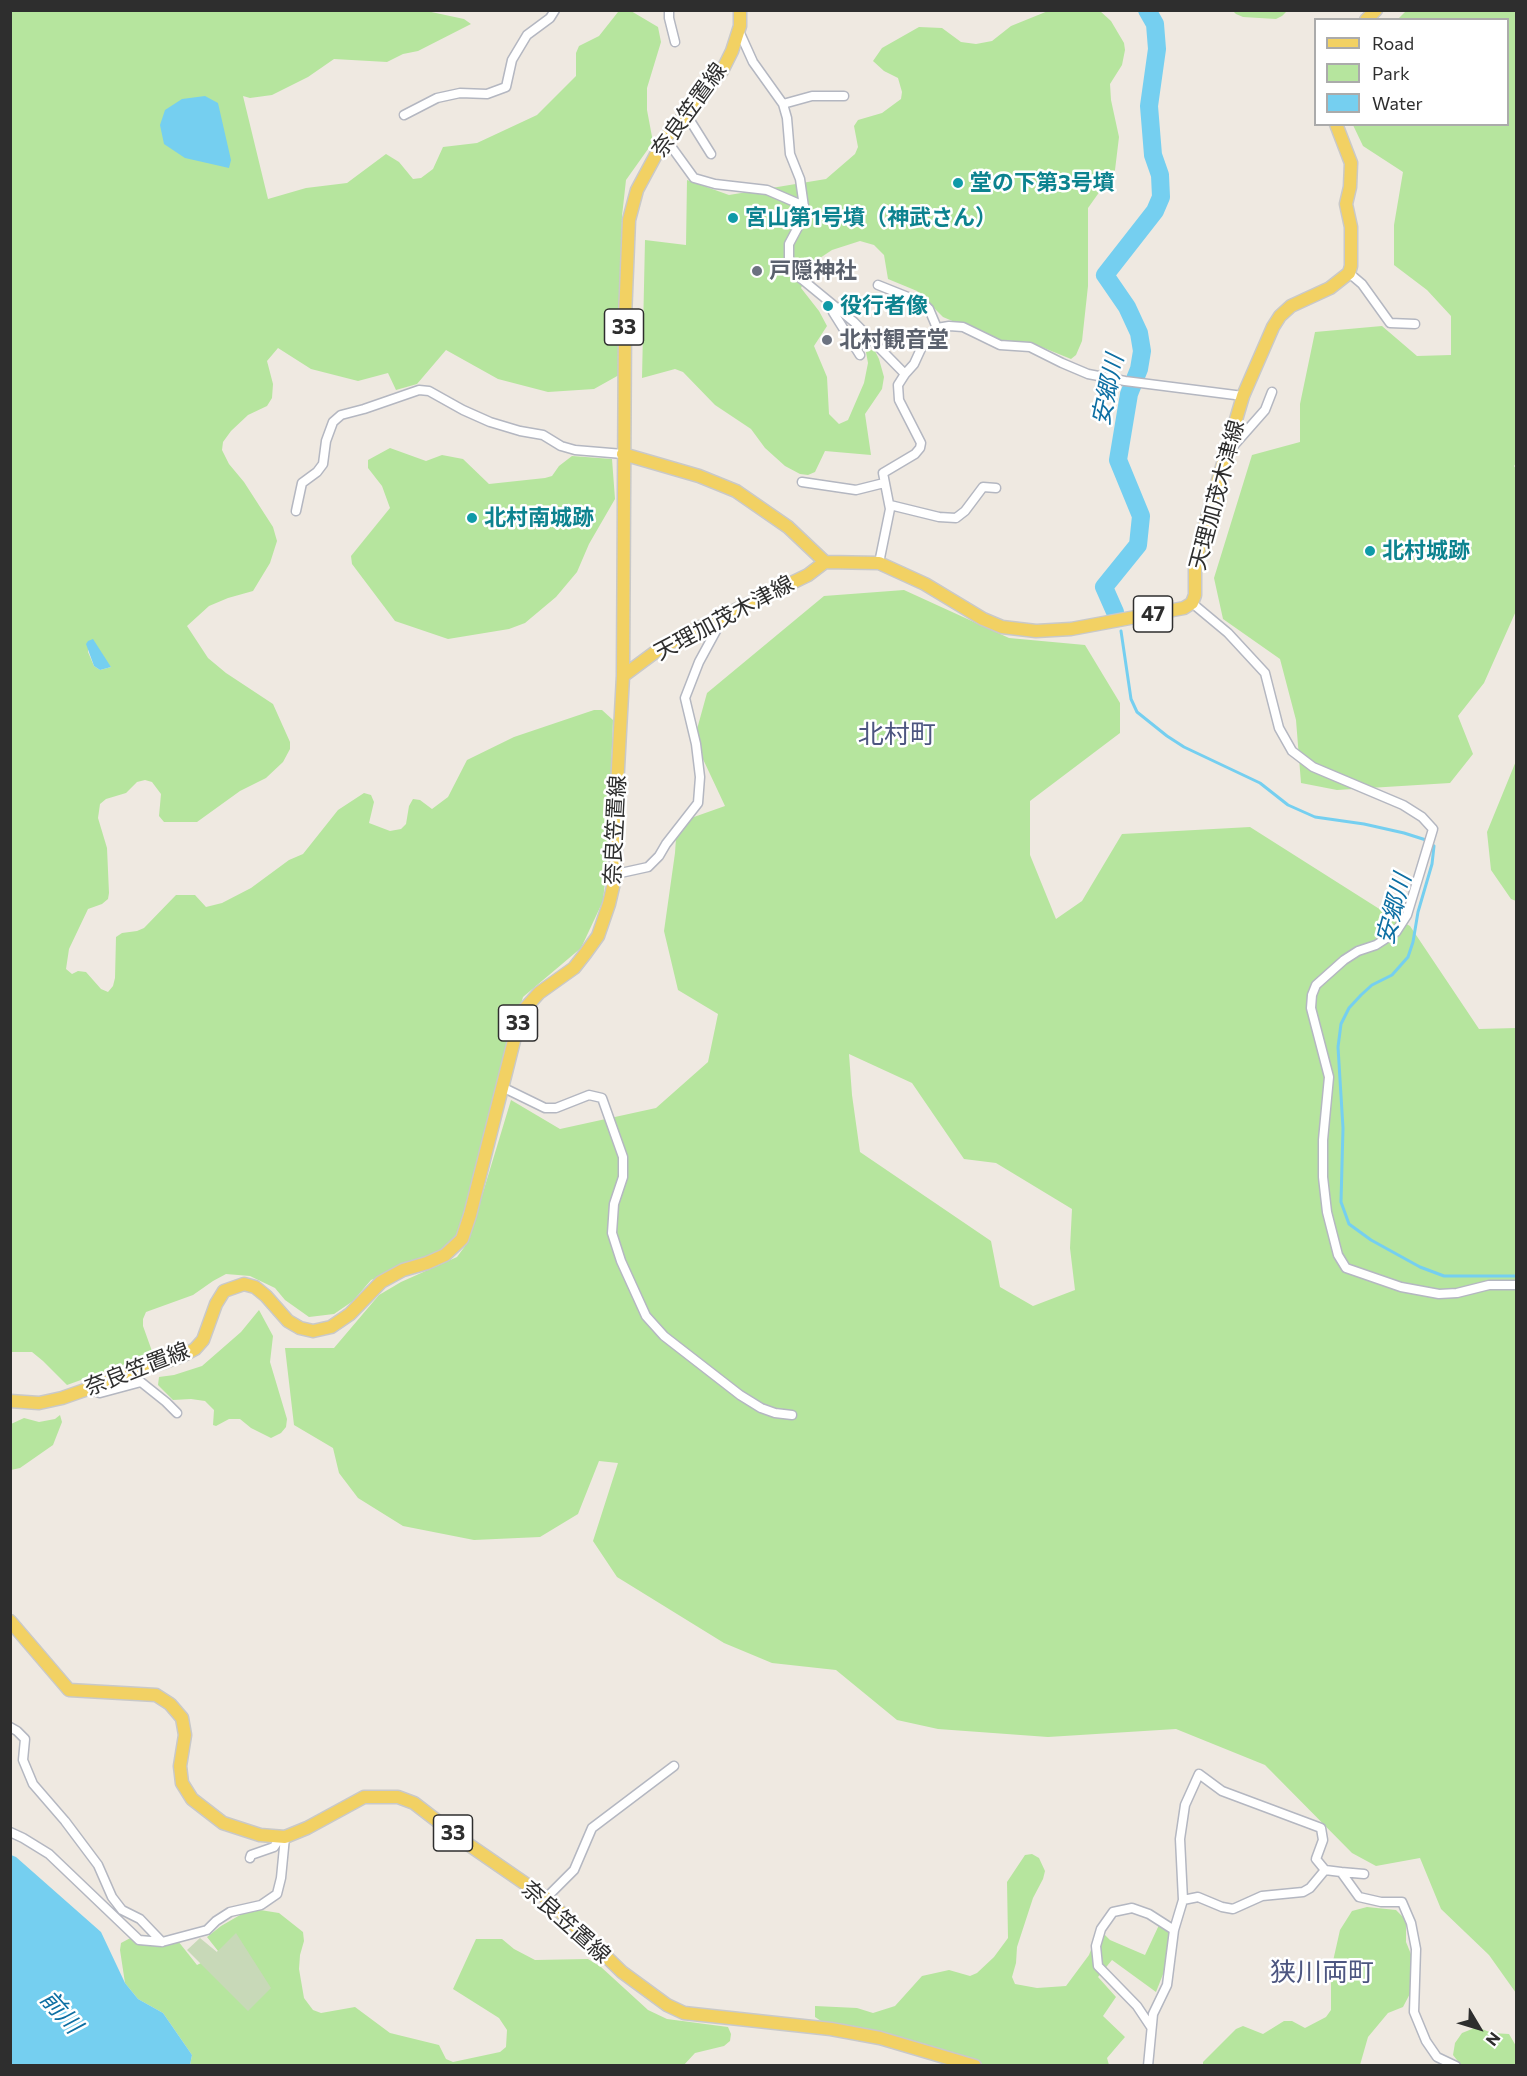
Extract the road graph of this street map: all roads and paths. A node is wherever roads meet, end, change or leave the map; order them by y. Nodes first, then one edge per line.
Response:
1 (555, 10) edge
2 (669, 10) edge
3 (740, 10) edge
4 (738, 32) junction
5 (675, 42) dead end
6 (844, 96) dead end
7 (783, 104) junction
8 (686, 114) junction
9 (404, 115) dead end
10 (1337, 126) edge
11 (665, 138) junction
12 (711, 154) dead end
13 (804, 206) junction
14 (1349, 273) junction
15 (878, 285) dead end
16 (833, 305) junction
17 (1415, 324) dead end
18 (937, 328) junction
19 (860, 355) dead end
20 (905, 374) junction
21 (1272, 393) dead end
22 (1244, 396) junction
23 (624, 454) junction
24 (1226, 455) junction
25 (802, 482) dead end
26 (884, 483) junction
27 (996, 488) dead end
28 (890, 505) junction
29 (296, 511) dead end
30 (825, 562) junction
31 (879, 563) junction
32 (1192, 603) junction
33 (724, 615) junction
34 (623, 676) junction
35 (616, 874) junction
36 (502, 1087) junction
37 (1516, 1285) edge
38 (89, 1388) junction
39 (10, 1401) edge
40 (177, 1413) dead end
41 (792, 1415) dead end
42 (10, 1621) edge
43 (10, 1727) edge
44 (674, 1766) dead end
45 (10, 1832) edge
46 (282, 1837) junction
47 (250, 1858) dead end
48 (1325, 1870) junction
49 (1341, 1872) junction
50 (1364, 1874) dead end
51 (546, 1898) junction
52 (1183, 1900) junction
53 (1174, 1930) junction
54 (162, 1942) junction
55 (1151, 2027) junction
56 (975, 2066) edge
57 (1148, 2066) edge
58 (1456, 2066) edge

1 - 9 street
2 - 5 street
3 - 4 main road, 奈良笠置線 / 33
4 - 7 street
4 - 8 main road, 奈良笠置線 / 33
6 - 7 street
7 - 13 street
8 - 11 main road, 奈良笠置線 / 33
8 - 12 street
10 - 14 main road
11 - 13 street
11 - 23 main road, 奈良笠置線 / 33
13 - 16 street
14 - 17 street
14 - 22 main road, 天理加茂木津線 / 47
15 - 18 street
16 - 19 street
16 - 20 street
18 - 20 street
18 - 22 street
20 - 26 street
21 - 24 street
22 - 24 main road, 天理加茂木津線 / 47
23 - 29 street
23 - 30 main road, 天理加茂木津線
23 - 34 main road, 奈良笠置線 / 33
24 - 32 main road, 天理加茂木津線 / 47
25 - 26 street
26 - 28 street
27 - 28 street
28 - 31 street
30 - 31 main road, 47
30 - 33 main road, 天理加茂木津線
31 - 32 main road, 47
32 - 37 street
33 - 34 main road, 天理加茂木津線
33 - 35 street
34 - 35 main road, 奈良笠置線 / 33
35 - 36 main road, 奈良笠置線 / 33
36 - 38 main road, 奈良笠置線 / 33
36 - 41 street
38 - 39 main road, 奈良笠置線 / 33
38 - 40 street
42 - 46 main road
43 - 54 street
44 - 51 street
45 - 54 street
46 - 47 street
46 - 51 main road, 奈良笠置線 / 33
46 - 54 street
48 - 49 street
48 - 52 street
48 - 52 street
49 - 50 street
49 - 58 street
51 - 56 main road, 奈良笠置線 / 33
52 - 53 street
53 - 55 street
53 - 55 street
55 - 57 street

